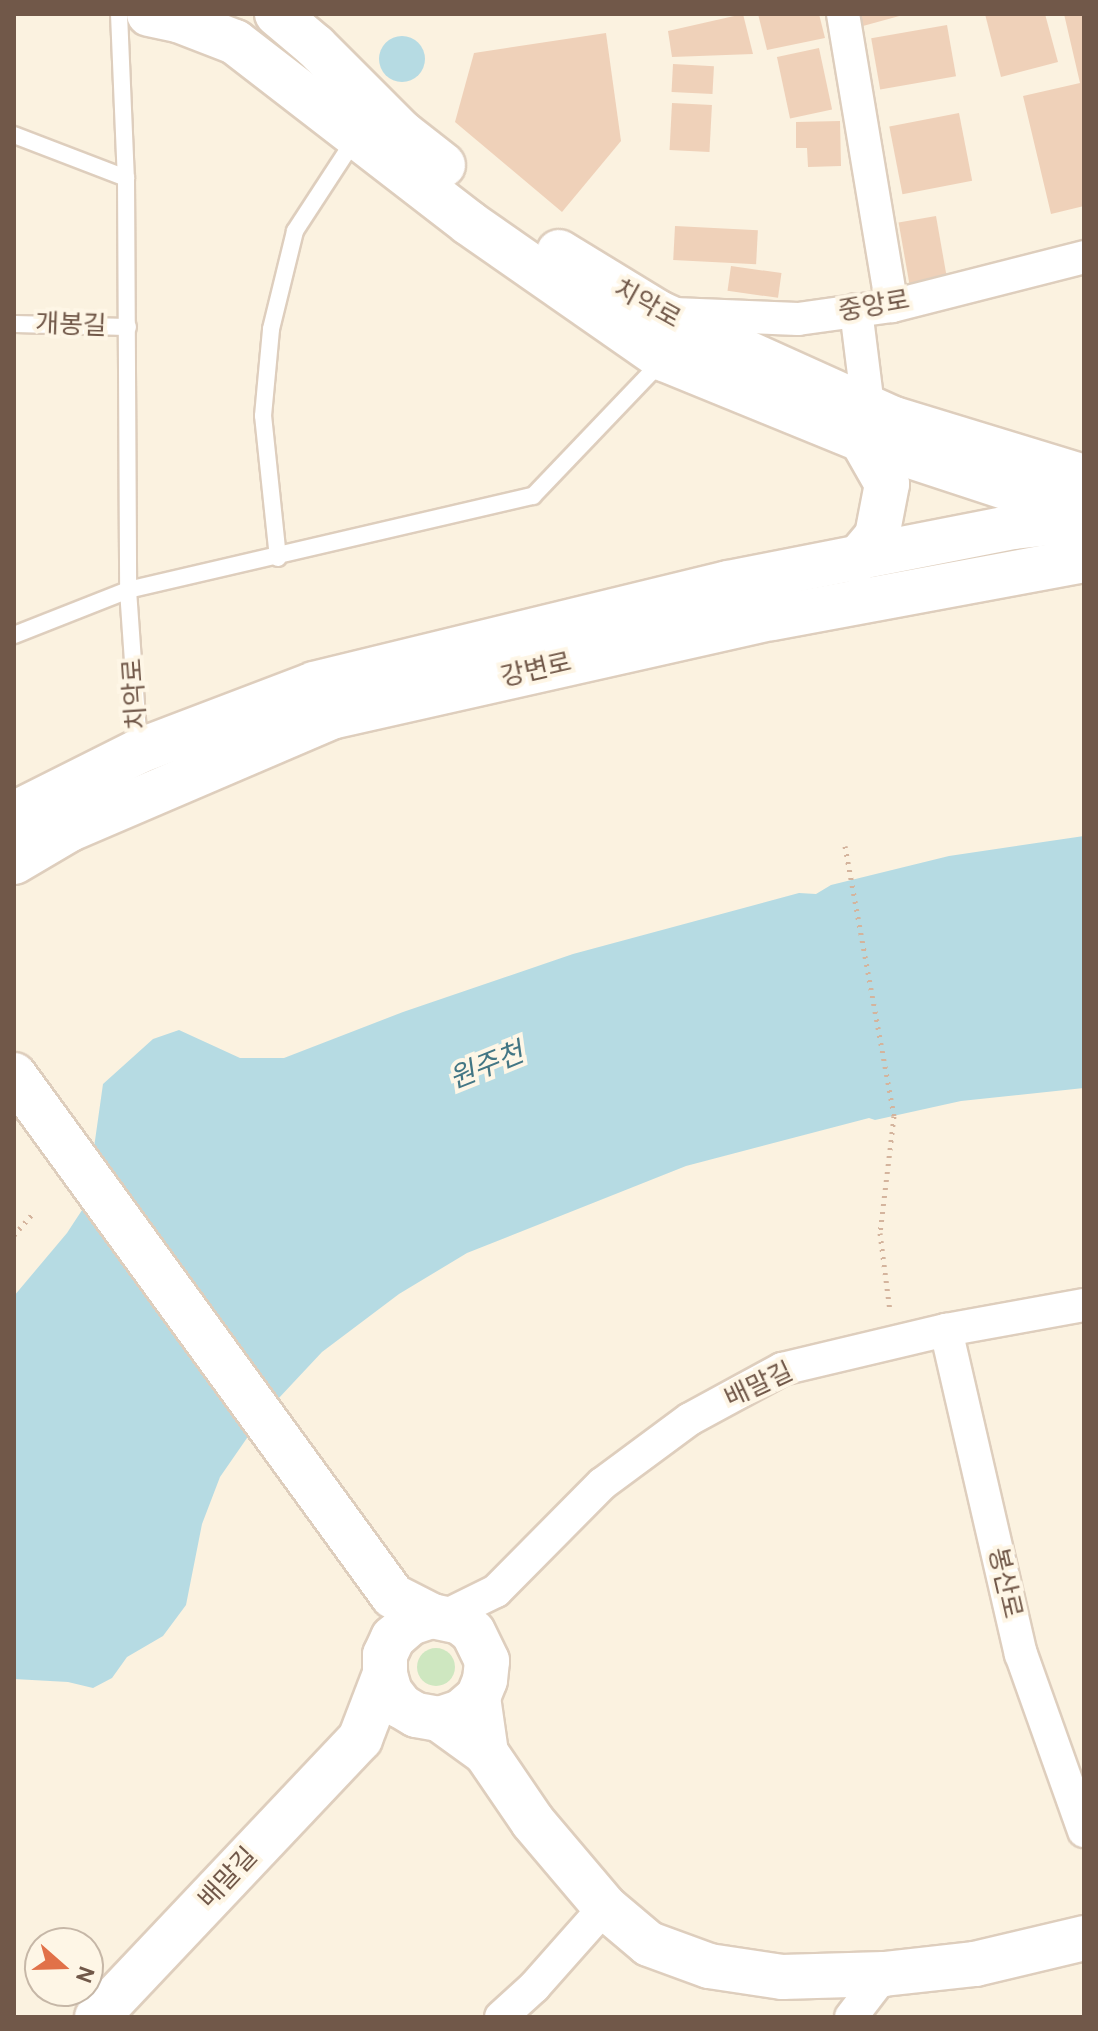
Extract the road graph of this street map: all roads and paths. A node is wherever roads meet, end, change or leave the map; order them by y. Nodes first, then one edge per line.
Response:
1 (119, 14) edge
2 (149, 14) edge
3 (277, 14) edge
4 (843, 14) edge
5 (357, 134) junction
6 (14, 135) edge
7 (126, 178) junction
8 (1084, 257) edge
9 (892, 306) junction
10 (856, 310) junction
11 (659, 313) junction
12 (14, 324) edge
13 (128, 327) junction
14 (664, 359) junction
15 (865, 424) junction
16 (1084, 477) edge
17 (1084, 516) edge
18 (278, 558) junction
19 (1084, 560) edge
20 (856, 561) junction
21 (128, 590) junction
22 (14, 635) edge
23 (139, 751) junction
24 (14, 814) edge
25 (845, 846) dead end
26 (14, 862) edge
27 (14, 1075) edge
28 (34, 1212) dead end
29 (14, 1235) edge
30 (1084, 1305) edge
31 (946, 1330) junction
32 (895, 1342) junction
33 (496, 1591) junction
34 (438, 1616) junction
35 (390, 1636) junction
36 (482, 1679) junction
37 (427, 1717) junction
38 (360, 1739) junction
39 (486, 1753) junction
40 (1084, 1831) edge
41 (605, 1907) junction
42 (1084, 1938) edge
43 (884, 1974) junction
44 (97, 2017) edge
45 (501, 2017) edge
46 (851, 2017) edge

1 - 7 lane, 치악로
2 - 5 street, 치악로
3 - 11 street, 치악로
4 - 9 street
5 - 14 street, 치악로
5 - 18 lane
6 - 7 lane
7 - 13 lane, 치악로
8 - 9 street, 중앙로
9 - 10 street, 중앙로
10 - 11 street, 중앙로
10 - 15 street
11 - 15 street, 치악로
12 - 13 lane, 개봉길
13 - 21 lane, 치악로
14 - 15 street, 치악로
14 - 18 lane, 치악로
15 - 16 street, 치악로
15 - 17 street, 치악로
15 - 20 street
17 - 20 street, 강변로
18 - 21 lane, 치악로
19 - 26 street, 강변로
20 - 23 street, 강변로
21 - 22 lane
21 - 23 lane, 치악로
23 - 24 street, 강변로
25 - 32 path
27 - 35 street
28 - 29 path
30 - 31 street, 배말길
31 - 32 street, 배말길
31 - 40 street, 봉산로
32 - 33 street, 배말길
33 - 34 street, 배말길
33 - 36 street
34 - 35 street
34 - 36 street
35 - 37 street
35 - 38 street
36 - 37 street
36 - 39 street
37 - 38 street
37 - 39 street
38 - 44 street, 배말길
39 - 41 street
41 - 43 street
41 - 45 street
42 - 43 street
43 - 46 street

